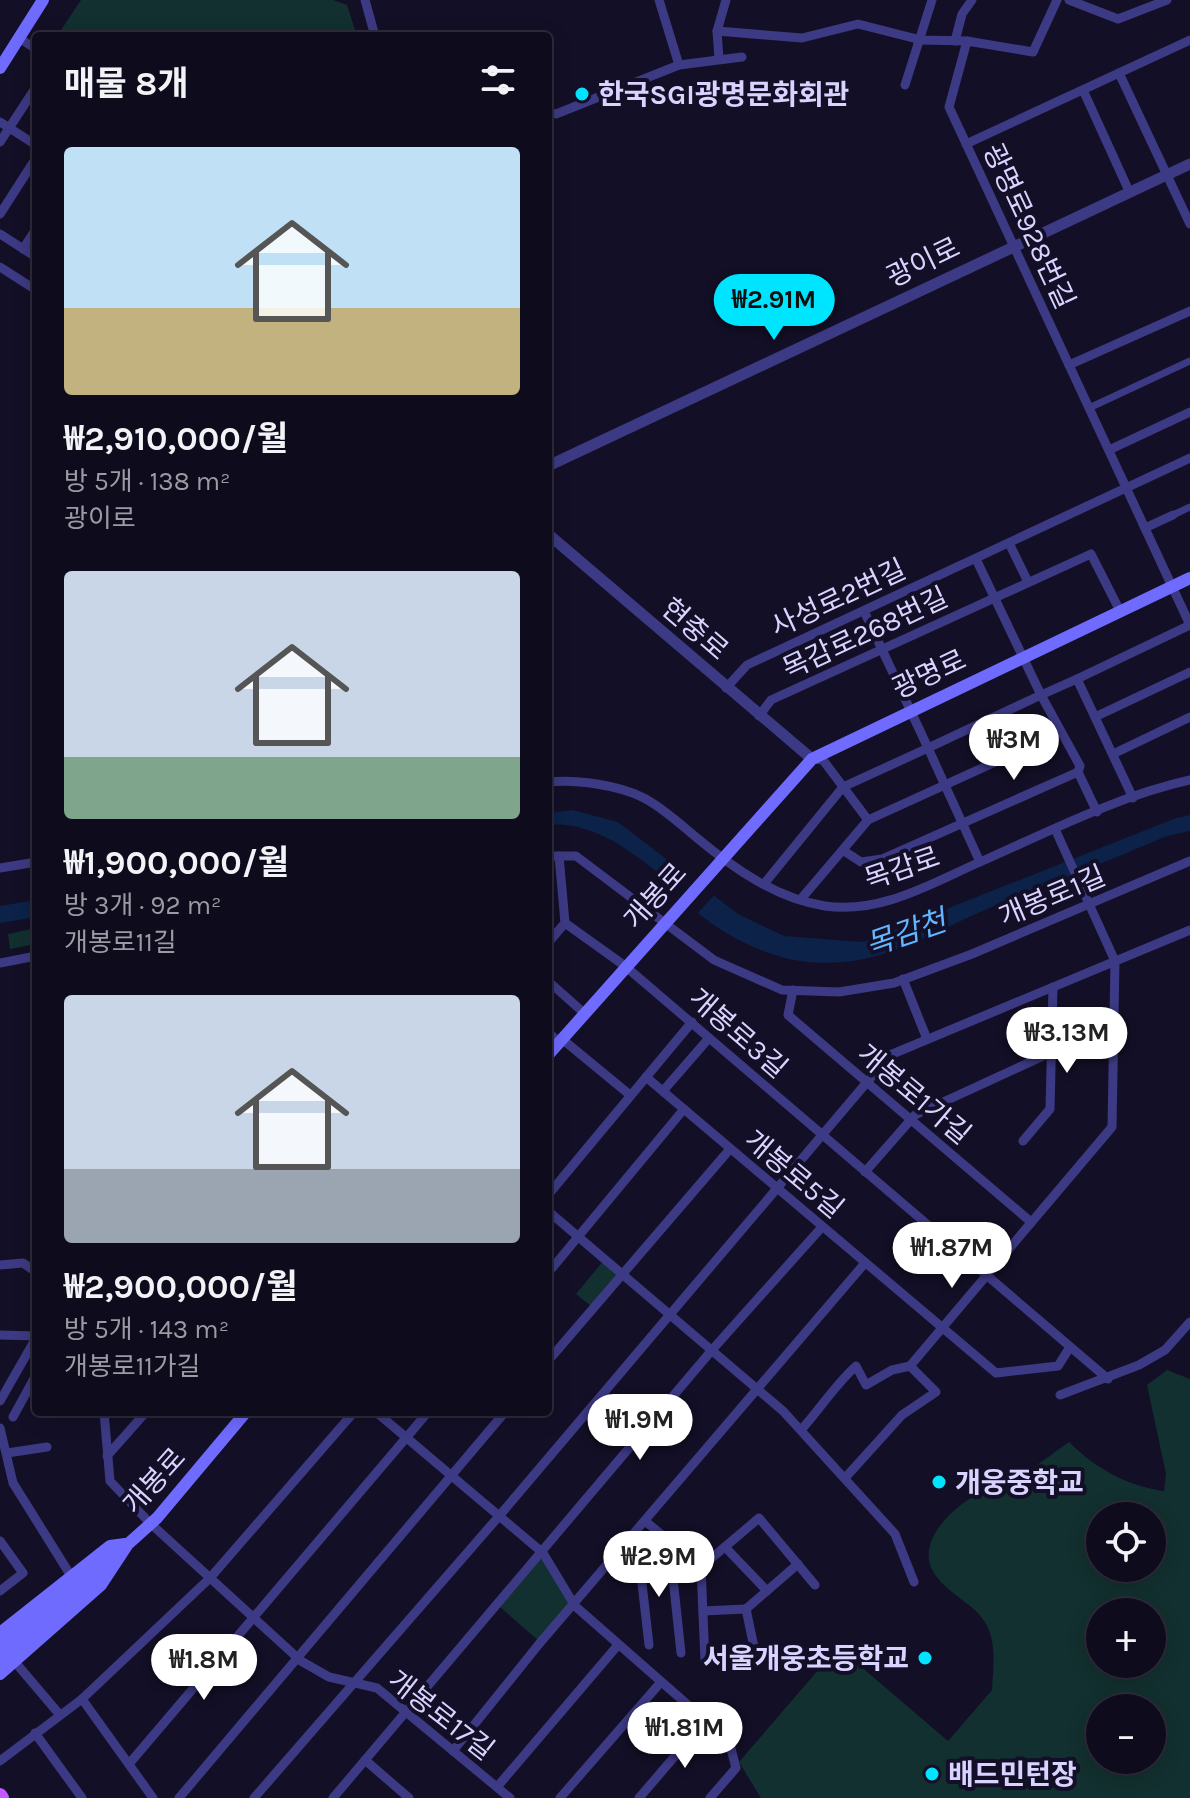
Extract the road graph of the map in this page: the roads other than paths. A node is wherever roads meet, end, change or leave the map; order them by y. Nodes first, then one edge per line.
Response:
1 (43, 0) edge
2 (365, 0) edge
3 (659, 0) edge
4 (726, 0) edge
5 (932, 0) edge
6 (972, 0) edge
7 (1057, 0) edge
8 (1069, 0) edge
9 (1167, 0) edge
10 (717, 31) junction
11 (374, 32) edge
12 (19, 38) junction
13 (921, 40) junction
14 (1190, 40) edge
15 (955, 41) junction
16 (967, 41) junction
17 (32, 46) edge
18 (742, 57) dead end
19 (719, 59) junction
20 (679, 65) junction
21 (0, 68) edge
22 (1119, 73) junction
23 (905, 85) dead end
24 (1083, 90) junction
25 (32, 93) edge
26 (552, 113) edge
27 (0, 122) edge
28 (9, 128) junction
29 (0, 142) edge
30 (32, 142) edge
31 (966, 144) junction
32 (32, 164) edge
33 (1190, 164) edge
34 (1167, 174) junction
35 (1129, 191) junction
36 (0, 214) edge
37 (1190, 224) edge
38 (0, 234) edge
39 (32, 235) edge
40 (1014, 244) junction
41 (23, 249) junction
42 (32, 255) edge
43 (0, 267) edge
44 (32, 287) edge
45 (1190, 311) edge
46 (1190, 361) edge
47 (1069, 365) junction
48 (1089, 408) junction
49 (1190, 412) edge
50 (1109, 450) junction
51 (1190, 458) edge
52 (552, 464) edge
53 (1126, 488) junction
54 (1190, 507) edge
55 (1173, 515) joint
56 (1145, 528) junction
57 (552, 537) edge
58 (1009, 543) junction
59 (976, 559) junction
60 (1190, 578) edge
61 (1028, 582) junction
62 (1172, 587) junction
63 (995, 597) junction
64 (864, 611) junction
65 (1120, 611) junction
66 (1190, 625) edge
67 (882, 650) junction
68 (1023, 657) junction
69 (1190, 672) edge
70 (1077, 679) junction
71 (726, 688) junction
72 (1041, 695) junction
73 (909, 710) junction
74 (759, 716) junction
75 (1095, 717) junction
76 (1190, 717) edge
77 (1059, 733) junction
78 (928, 748) junction
79 (1113, 754) junction
80 (812, 759) junction
81 (1078, 772) junction
82 (1190, 780) edge
83 (552, 782) edge
84 (946, 786) junction
85 (843, 787) junction
86 (1133, 798) junction
87 (1097, 812) junction
88 (868, 820) junction
89 (963, 823) junction
90 (1056, 833) junction
91 (844, 851) junction
92 (554, 856) edge
93 (718, 861) junction
94 (1190, 861) edge
95 (980, 862) junction
96 (32, 863) edge
97 (0, 868) edge
98 (764, 884) junction
99 (801, 899) junction
100 (1086, 901) junction
101 (664, 922) junction
102 (565, 923) junction
103 (1190, 930) edge
104 (552, 938) edge
105 (32, 957) edge
106 (1115, 961) junction
107 (0, 963) edge
108 (625, 966) junction
109 (903, 979) junction
110 (552, 985) edge
111 (1053, 987) junction
112 (793, 990) junction
113 (584, 1013) junction
114 (692, 1022) junction
115 (552, 1034) edge
116 (709, 1038) junction
117 (927, 1039) junction
118 (561, 1040) junction
119 (552, 1050) edge
120 (1052, 1052) junction
121 (646, 1077) junction
122 (865, 1083) junction
123 (663, 1091) junction
124 (630, 1095) junction
125 (684, 1109) junction
126 (911, 1119) junction
127 (821, 1134) junction
128 (1023, 1141) dead end
129 (730, 1149) junction
130 (865, 1172) junction
131 (775, 1188) junction
132 (552, 1190) edge
133 (552, 1214) edge
134 (1031, 1222) junction
135 (822, 1227) junction
136 (579, 1238) junction
137 (865, 1263) junction
138 (0, 1265) edge
139 (552, 1268) edge
140 (32, 1269) edge
141 (622, 1274) junction
142 (986, 1275) junction
143 (668, 1313) junction
144 (1190, 1322) edge
145 (942, 1326) junction
146 (0, 1335) edge
147 (32, 1337) edge
148 (32, 1344) edge
149 (1070, 1347) junction
150 (712, 1350) junction
151 (552, 1356) edge
152 (910, 1366) junction
153 (1108, 1379) junction
154 (32, 1382) edge
155 (756, 1387) junction
156 (1060, 1395) dead end
157 (0, 1401) edge
158 (104, 1416) edge
159 (142, 1416) edge
160 (243, 1416) edge
161 (351, 1416) edge
162 (381, 1416) edge
163 (425, 1416) edge
164 (502, 1416) edge
165 (13, 1417) dead end
166 (0, 1428) edge
167 (801, 1430) junction
168 (407, 1437) junction
169 (47, 1447) dead end
170 (7, 1453) junction
171 (107, 1456) junction
172 (4, 1466) edge
173 (452, 1475) junction
174 (845, 1478) junction
175 (500, 1515) junction
176 (645, 1521) junction
177 (151, 1524) junction
178 (633, 1536) junction
179 (0, 1541) edge
180 (669, 1541) junction
181 (128, 1544) junction
182 (725, 1547) junction
183 (543, 1553) junction
184 (798, 1564) junction
185 (701, 1567) junction
186 (210, 1578) junction
187 (73, 1579) junction
188 (914, 1582) dead end
189 (815, 1585) dead end
190 (0, 1591) edge
191 (767, 1591) junction
192 (575, 1606) junction
193 (746, 1609) junction
194 (703, 1611) junction
195 (254, 1618) junction
196 (618, 1645) junction
197 (649, 1645) dead end
198 (7, 1646) edge
199 (755, 1652) dead end
200 (681, 1653) dead end
201 (296, 1656) junction
202 (0, 1660) edge
203 (705, 1661) dead end
204 (0, 1674) edge
205 (661, 1682) junction
206 (356, 1683) junction
207 (82, 1699) junction
208 (405, 1711) junction
209 (60, 1715) junction
210 (705, 1721) junction
211 (35, 1733) junction
212 (453, 1751) junction
213 (365, 1760) junction
214 (0, 1761) edge
215 (129, 1764) junction
216 (497, 1787) junction
217 (82, 1798) edge
218 (153, 1798) edge
219 (179, 1798) edge
220 (254, 1798) edge
221 (333, 1798) edge
222 (409, 1798) edge
223 (510, 1798) edge
224 (560, 1798) edge
225 (639, 1798) edge
226 (710, 1798) edge

1 - 12 main road
2 - 11 street
3 - 20 street
4 - 10 street
5 - 13 street
6 - 15 street
7 - 16 street
8 - 9 street
10 - 13 street
10 - 19 street
12 - 17 street
12 - 21 main road
13 - 15 street
13 - 23 street
14 - 22 street
15 - 16 street
16 - 31 street, 광명로928번길
18 - 19 street
19 - 20 street
20 - 26 street
22 - 24 street
22 - 34 street
24 - 31 street
24 - 35 street
25 - 28 street
27 - 28 street
28 - 29 street
28 - 30 street
31 - 40 street, 광명로928번길
32 - 36 street
33 - 34 street, 광이로
34 - 35 street, 광이로
34 - 37 street
35 - 40 street, 광이로
38 - 41 street
39 - 41 street
40 - 47 street, 광명로928번길
40 - 52 street, 광이로
41 - 42 street
43 - 44 street
45 - 47 street
46 - 48 street
47 - 48 street, 광명로928번길
48 - 50 street, 광명로928번길
49 - 50 street
50 - 53 street, 광명로928번길
51 - 53 street, 사성로2번길
53 - 56 street, 광명로928번길
53 - 58 street, 사성로2번길
54 - 55 street
55 - 56 street
56 - 62 street, 광명로928번길
57 - 71 street, 현충로
58 - 59 street, 사성로2번길
58 - 61 street
59 - 63 street
59 - 64 street, 사성로2번길
60 - 62 main road, 광명로
61 - 63 street, 목감로268번길
61 - 65 street, 목감로268번길
62 - 65 main road, 광명로
62 - 66 street, 광명로928번길
63 - 67 street, 목감로268번길
63 - 68 street
64 - 67 street
64 - 71 street, 사성로2번길
65 - 68 main road, 광명로
66 - 70 street
67 - 73 street
67 - 74 street, 목감로268번길
68 - 72 street
68 - 73 main road, 광명로
69 - 75 street
70 - 72 street
70 - 75 street
71 - 74 street, 현충로
72 - 77 street
72 - 78 street
73 - 78 street
73 - 80 main road, 광명로
74 - 80 street, 현충로
75 - 79 street
76 - 79 street
77 - 81 street
77 - 84 street
78 - 84 street
78 - 85 street
79 - 86 street
80 - 85 street
80 - 93 main road, 광명로
81 - 87 street
81 - 89 street
82 - 86 street, 목감로
83 - 93 street, 목감로
84 - 88 street
84 - 89 street
85 - 88 street
85 - 98 street
86 - 87 street, 목감로
87 - 90 street, 목감로
88 - 91 street
89 - 91 street
89 - 95 street
90 - 95 street, 목감로
90 - 100 street
91 - 99 street
92 - 101 street, 개봉로1길
92 - 102 street
93 - 98 street, 목감로
93 - 101 main road, 개봉로
94 - 100 street, 개봉로1길
95 - 99 street, 목감로
96 - 97 street
98 - 99 street, 목감로
100 - 106 street
100 - 109 street, 개봉로1길
101 - 108 main road, 개봉로
101 - 112 street, 개봉로1길
102 - 104 street
102 - 108 street, 개봉로
103 - 106 street
105 - 107 street
106 - 111 street
106 - 134 street
108 - 113 main road, 개봉로
108 - 114 street, 개봉로3길
109 - 112 street, 개봉로1길
109 - 117 street
110 - 113 street
111 - 117 street
111 - 120 street
112 - 122 street, 개봉로1가길
113 - 118 main road, 개봉로
114 - 116 street, 개봉로3길
114 - 121 street
115 - 118 street
116 - 123 street
116 - 127 street, 개봉로3길
117 - 122 street
118 - 119 main road, 개봉로
118 - 124 street
120 - 126 street
120 - 128 street
121 - 123 street, 개봉로5길
121 - 124 street
122 - 126 street, 개봉로1가길
122 - 127 street
123 - 125 street, 개봉로5길
124 - 132 street
125 - 129 street, 개봉로5길
125 - 136 street
126 - 130 street
126 - 134 street, 개봉로1가길
127 - 130 street, 개봉로3길
127 - 131 street
129 - 131 street, 개봉로5길
129 - 141 street
130 - 142 street, 개봉로3길
131 - 135 street, 개봉로5길
131 - 143 street
133 - 136 street
134 - 142 street
135 - 137 street, 개봉로5길
135 - 150 street
136 - 139 street
136 - 141 street
137 - 145 street, 개봉로5길
137 - 155 street
138 - 140 street
141 - 143 street
141 - 151 street
142 - 145 street
142 - 149 street, 개봉로3길
143 - 150 street
143 - 175 street
144 - 153 street
145 - 149 street, 개봉로5길
145 - 152 street
146 - 147 street
148 - 157 street
149 - 153 street, 개봉로3길
150 - 155 street
150 - 183 street
152 - 167 street
152 - 174 street
153 - 156 street
154 - 165 street
155 - 167 street
155 - 176 street
158 - 171 street, 개봉로17길
159 - 171 street
160 - 177 main road, 개봉로
161 - 186 street
162 - 168 street
163 - 168 street
164 - 173 street
166 - 170 street
167 - 174 street
168 - 173 street
168 - 195 street
169 - 170 street
170 - 172 street
171 - 177 street, 개봉로17길
172 - 187 street
173 - 175 street
173 - 201 street
174 - 188 street
175 - 183 street
175 - 206 street
176 - 178 street
176 - 180 street
177 - 181 main road, 개봉로
177 - 186 street, 개봉로17길
178 - 192 street
178 - 197 street
179 - 190 street
180 - 185 street
180 - 200 street
181 - 187 main road
181 - 198 main road, 개봉로
182 - 184 street
182 - 185 street
182 - 191 street
183 - 192 street
183 - 208 street
184 - 189 street
184 - 191 street
185 - 194 street
186 - 195 street, 개봉로17길
186 - 207 street
187 - 198 main road
191 - 193 street
192 - 196 street
192 - 212 street
193 - 194 street
193 - 199 street
194 - 203 street
195 - 201 street, 개봉로17길
195 - 215 street
196 - 205 street
196 - 216 street
198 - 202 main road, 개봉로
198 - 204 main road
198 - 209 street
201 - 206 street, 개봉로17길
201 - 219 street
205 - 210 street
205 - 224 street
206 - 208 street, 개봉로17길
206 - 220 street
207 - 209 street
207 - 215 street
208 - 212 street, 개봉로17길
208 - 213 street
209 - 211 street
210 - 225 street
210 - 226 street
211 - 214 street
211 - 217 street
212 - 216 street, 개봉로17길
213 - 221 street
213 - 222 street
215 - 218 street
216 - 223 street, 개봉로17길

